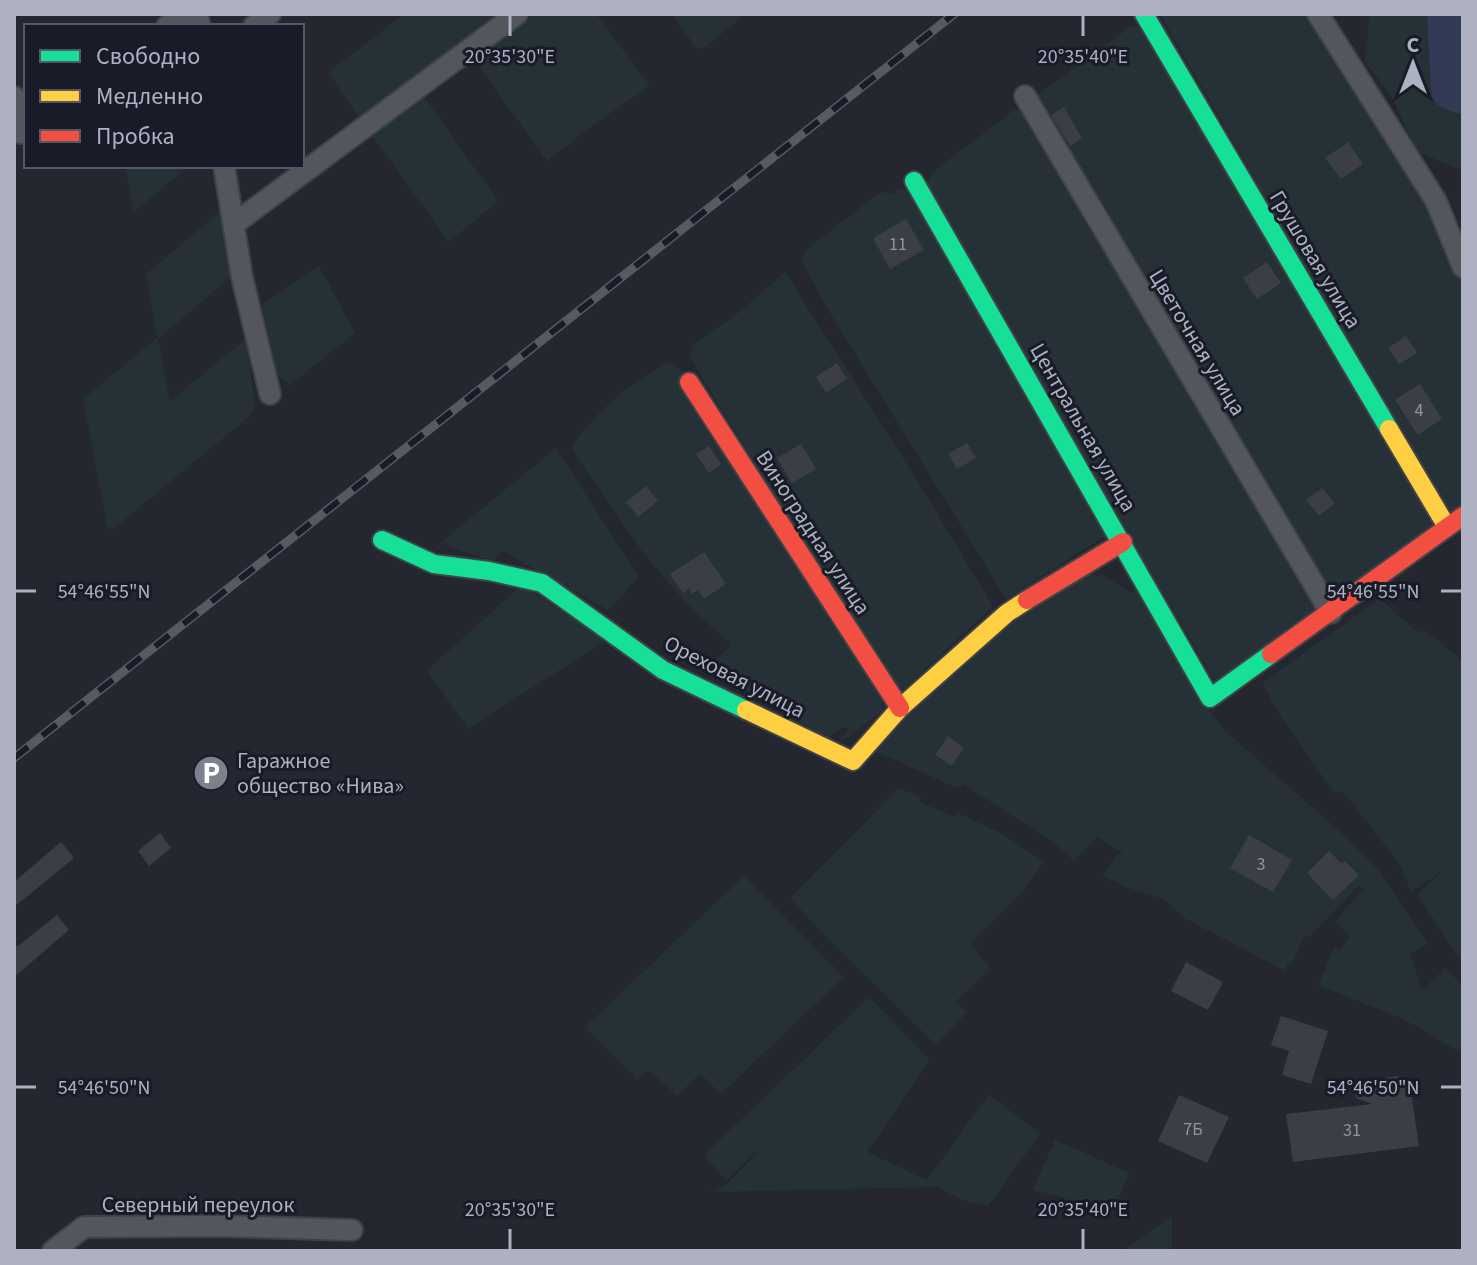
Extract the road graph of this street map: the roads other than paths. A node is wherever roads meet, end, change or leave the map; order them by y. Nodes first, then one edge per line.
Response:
1 (517, 14) edge
2 (1144, 14) edge
3 (1318, 14) edge
4 (1025, 96) dead end
5 (14, 97) edge
6 (20, 134) edge
7 (224, 168) edge
8 (914, 181) dead end
9 (234, 224) junction
10 (1463, 267) edge
11 (689, 382) dead end
12 (270, 394) dead end
13 (1463, 516) edge
14 (1447, 527) junction
15 (382, 540) dead end
16 (1123, 542) junction
17 (1331, 613) junction
18 (900, 708) junction
19 (352, 1230) dead end
20 (53, 1251) edge

1 - 9 street
2 - 14 street, Грушовая улица
3 - 10 street
4 - 17 street, Цветочная улица
5 - 6 street
7 - 9 street
8 - 16 street, Центральная улица
9 - 12 street
11 - 18 street, Виноградная улица
13 - 14 street
14 - 17 street
15 - 18 street, Ореховая улица
16 - 17 street, Центральная улица
16 - 18 street
19 - 20 street, Северный переулок

